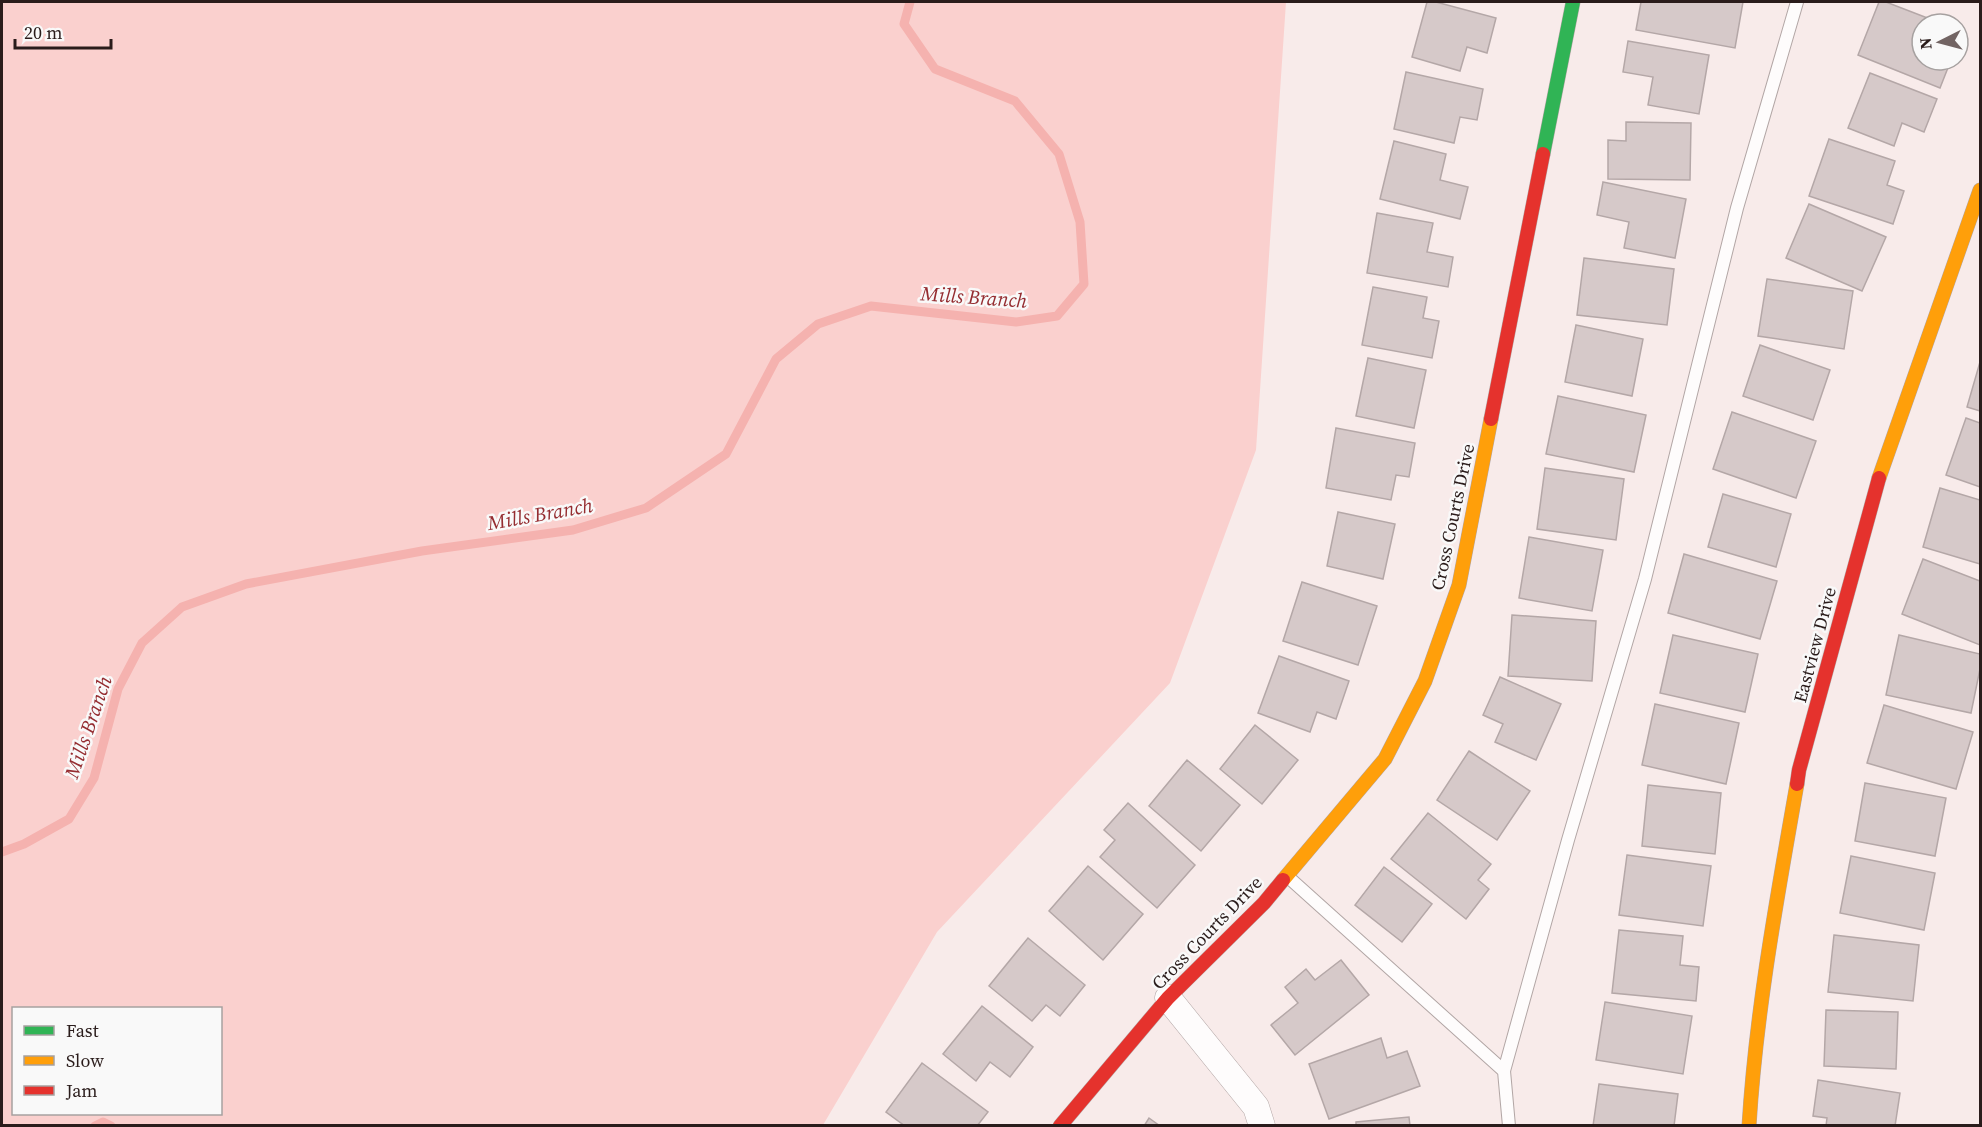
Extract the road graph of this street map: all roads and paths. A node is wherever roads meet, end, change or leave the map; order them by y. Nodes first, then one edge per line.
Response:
1 (1573, 2) edge
2 (1797, 2) edge
3 (1980, 190) edge
4 (1287, 876) junction
5 (1168, 998) junction
6 (1504, 1071) junction
7 (1060, 1125) edge
8 (1262, 1125) edge
9 (1509, 1125) edge
10 (1749, 1125) edge

1 - 4 street, Cross Courts Drive
2 - 6 lane
3 - 10 street, Eastview Drive
4 - 5 street, Cross Courts Drive
4 - 6 lane
5 - 7 street, Cross Courts Drive
5 - 8 street
6 - 9 lane

